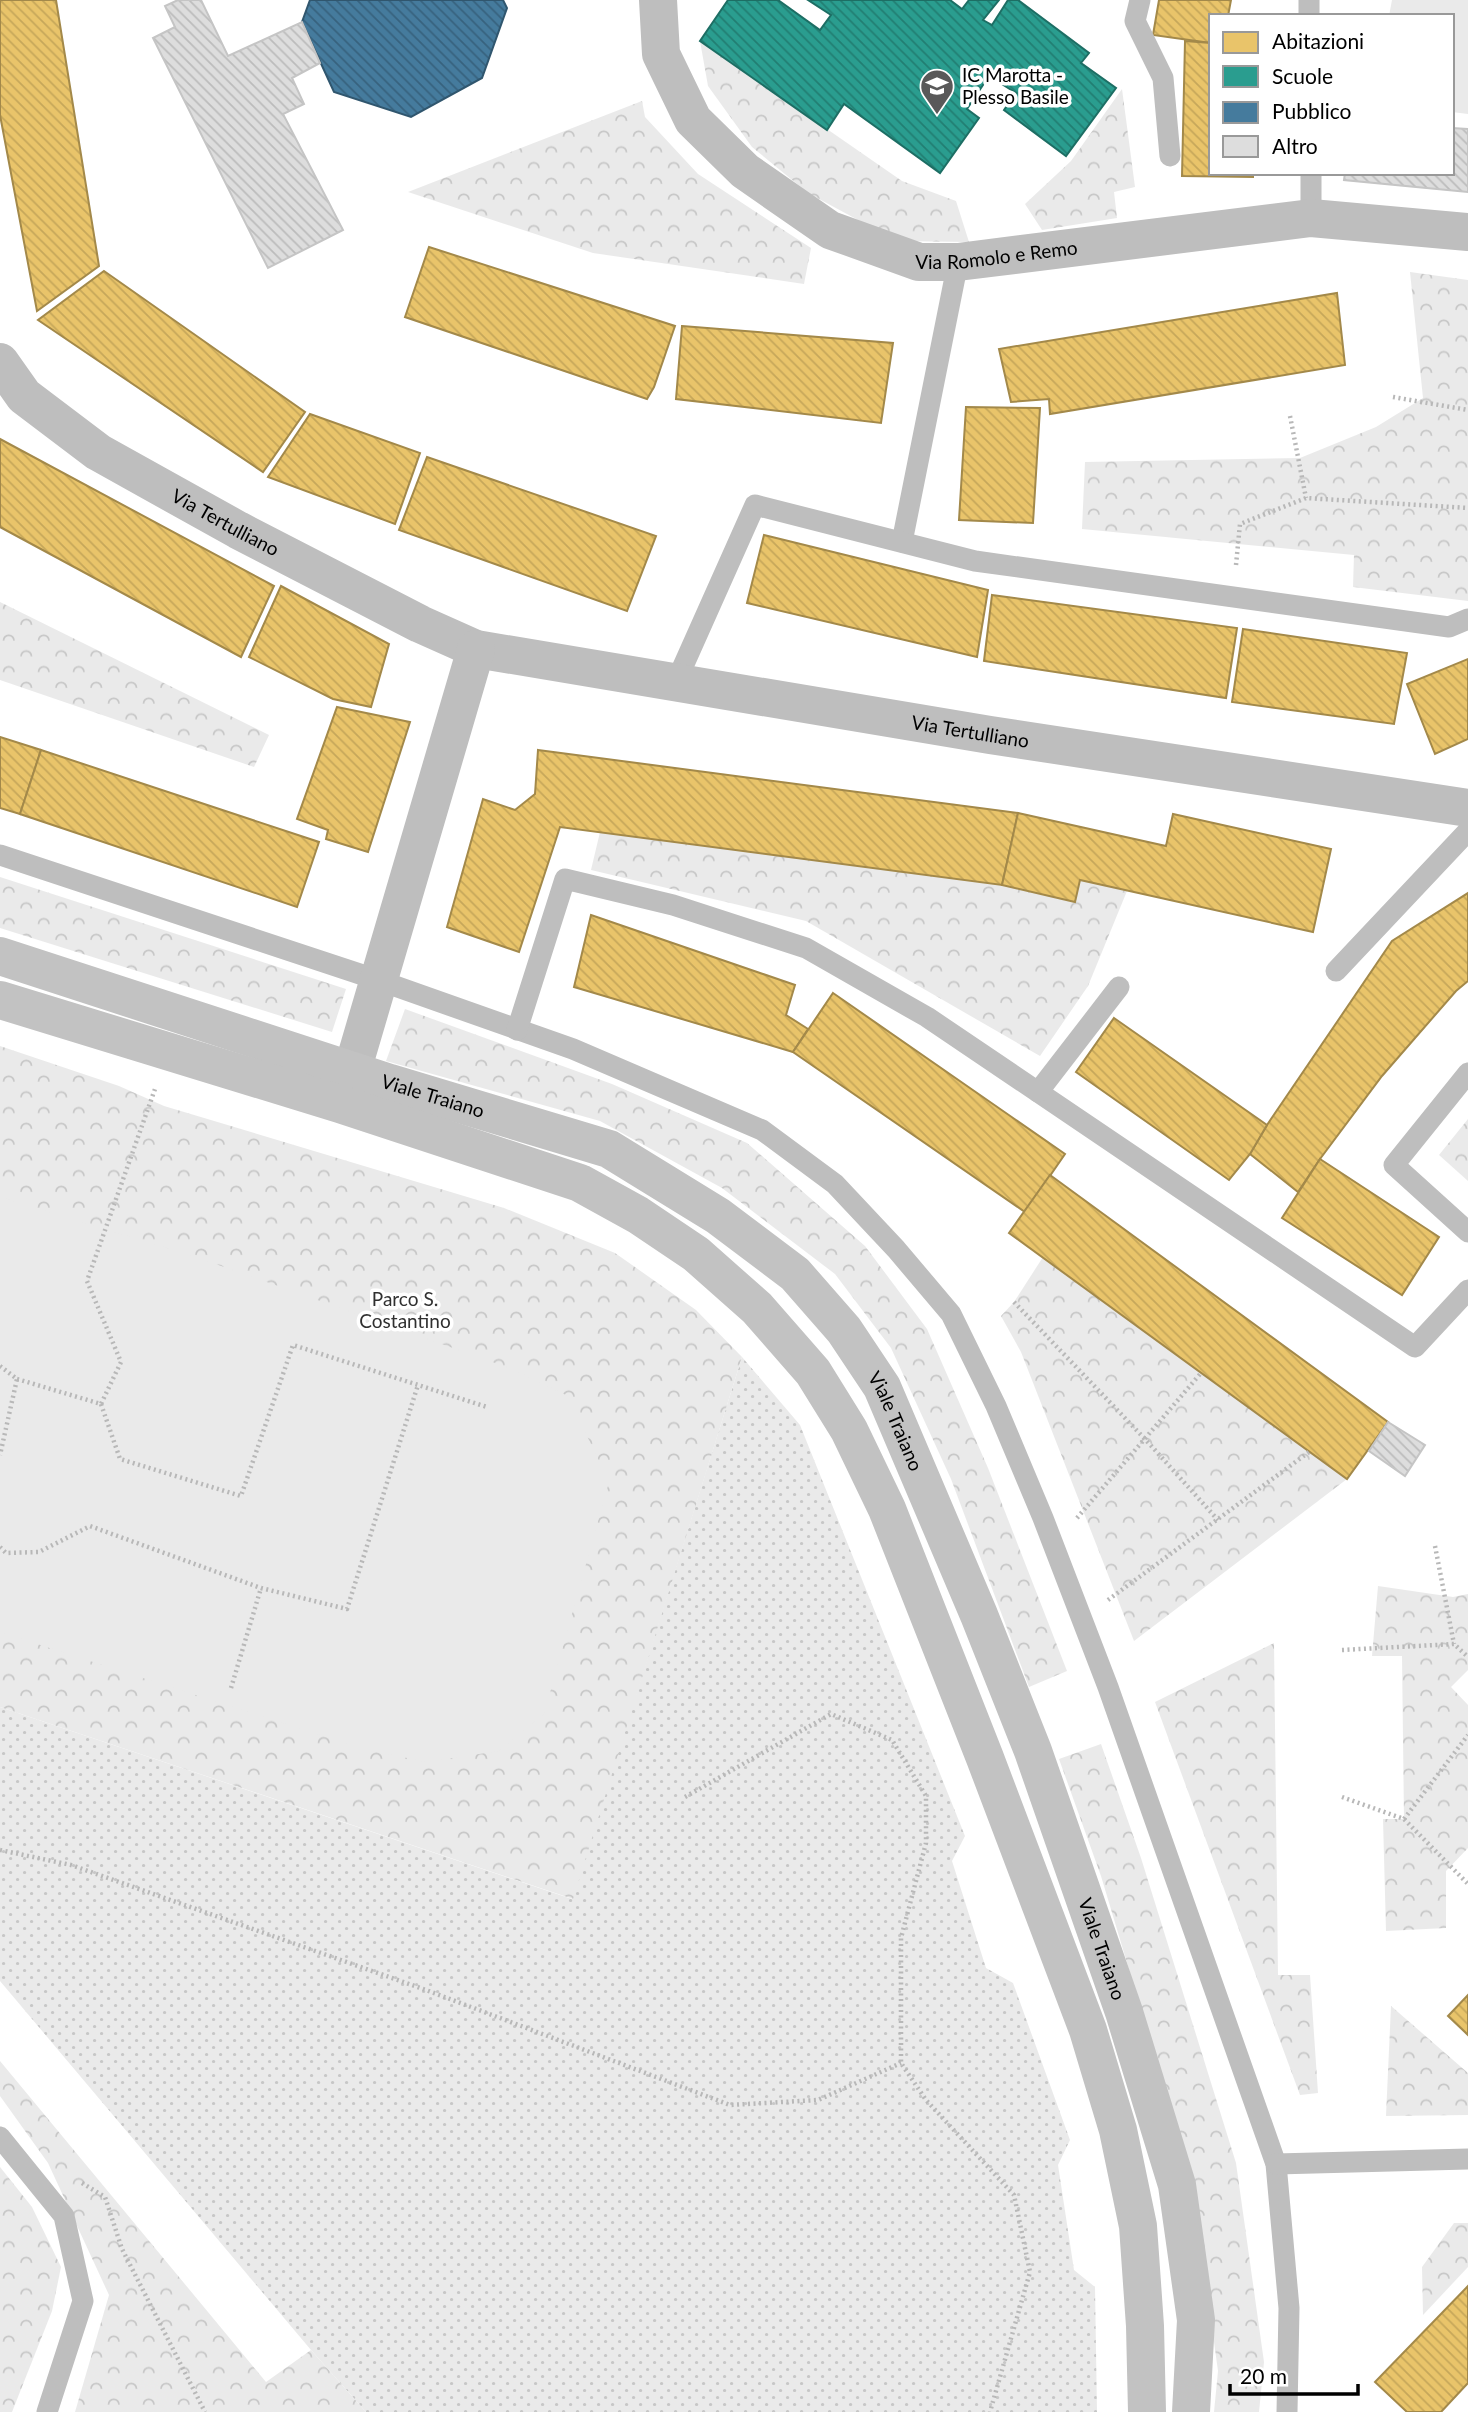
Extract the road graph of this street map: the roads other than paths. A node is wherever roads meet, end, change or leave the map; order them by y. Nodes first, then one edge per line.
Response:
1 (657, 0) edge
2 (1140, 0) edge
3 (1170, 156) dead end
4 (1311, 175) edge
5 (1311, 218) junction
6 (1468, 232) edge
7 (958, 262) junction
8 (0, 362) edge
9 (902, 542) junction
10 (1468, 619) edge
11 (475, 649) junction
12 (676, 682) junction
13 (1468, 808) edge
14 (1468, 831) edge
15 (0, 855) edge
16 (0, 956) edge
17 (1336, 971) dead end
18 (378, 980) junction
19 (1119, 987) dead end
20 (0, 1000) edge
21 (517, 1030) junction
22 (1468, 1073) edge
23 (346, 1087) junction
24 (1038, 1092) junction
25 (1468, 1232) edge
26 (1468, 1290) edge
27 (0, 2137) edge
28 (1468, 2159) edge
29 (1276, 2164) junction
30 (47, 2412) edge
31 (1147, 2412) edge
32 (1191, 2412) edge
33 (1287, 2412) edge

1 - 7 street, Via Romolo e Remo
2 - 3 lane
4 - 5 lane
5 - 6 street, Via Romolo e Remo
5 - 7 street, Via Romolo e Remo
7 - 9 lane
8 - 11 street, Via Tertulliano
9 - 10 lane
9 - 12 lane
11 - 12 street, Via Tertulliano
11 - 18 street
12 - 13 street, Via Tertulliano
14 - 17 lane
15 - 18 lane
16 - 23 main road, Viale Traiano
18 - 21 lane
18 - 23 street
19 - 24 lane
20 - 23 main road, Viale Traiano
21 - 24 lane
21 - 29 lane
22 - 25 lane
23 - 31 main road, Viale Traiano
23 - 32 main road, Viale Traiano
24 - 26 lane
27 - 30 lane
28 - 29 lane
29 - 33 lane

